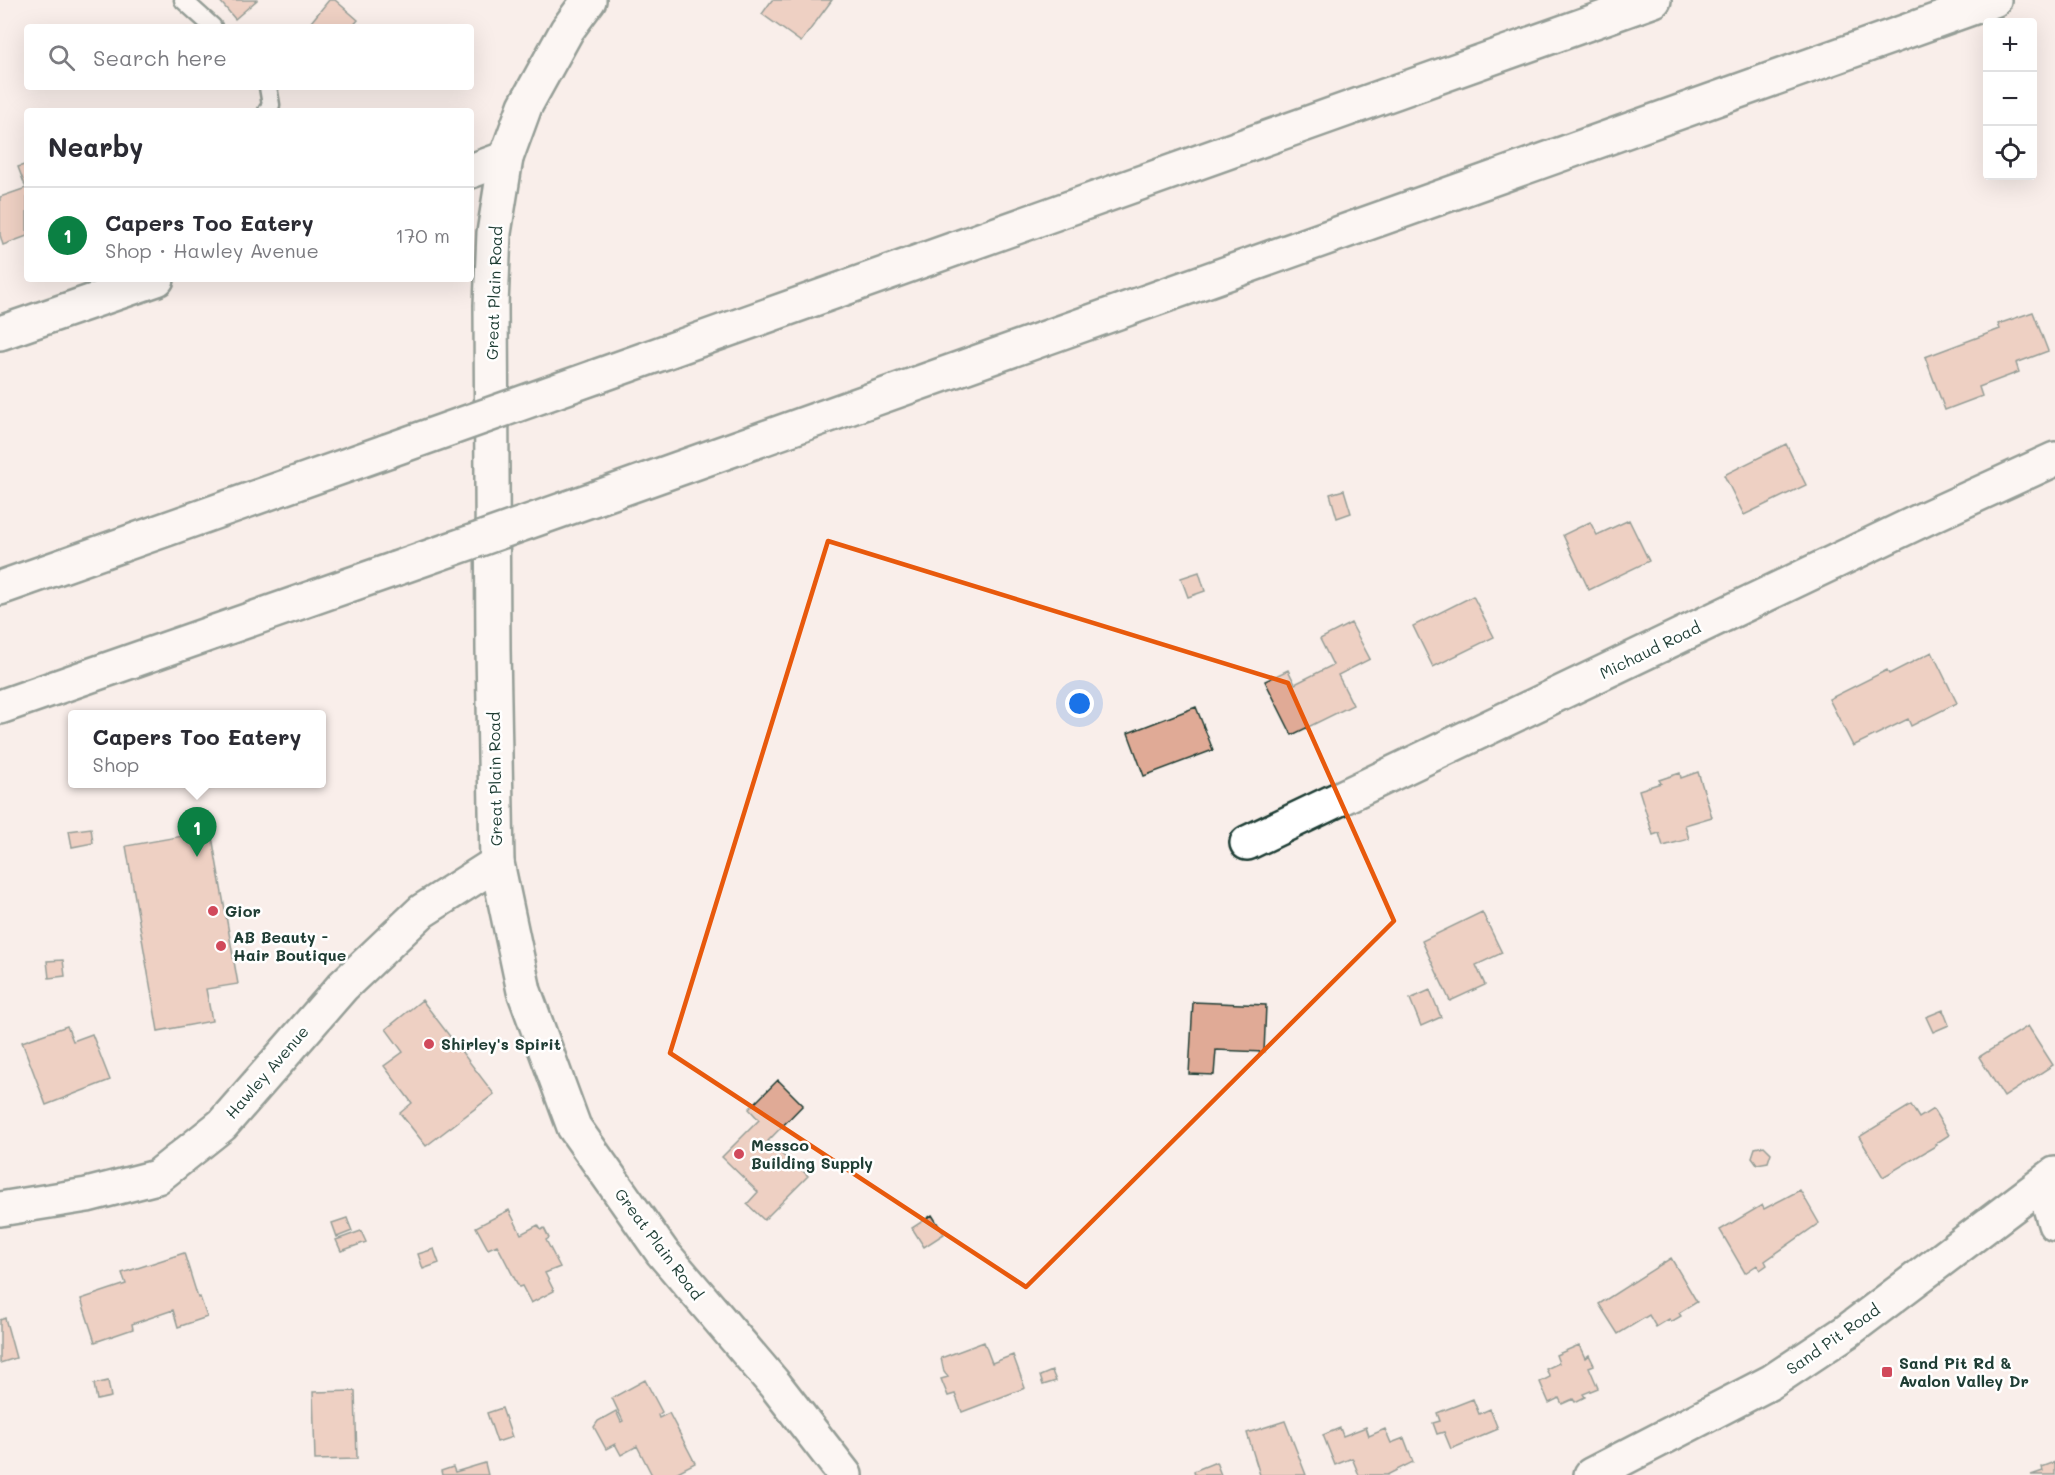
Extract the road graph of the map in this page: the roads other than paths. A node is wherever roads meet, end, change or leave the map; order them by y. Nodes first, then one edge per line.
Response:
1 (183, 0) edge
2 (589, 0) edge
3 (1654, 0) edge
4 (1994, 0) edge
5 (210, 24) edge
6 (268, 90) edge
7 (269, 108) edge
8 (506, 158) junction
9 (474, 170) edge
10 (148, 282) edge
11 (0, 333) edge
12 (2055, 459) edge
13 (0, 588) edge
14 (0, 707) edge
15 (1247, 843) dead end
16 (497, 863) junction
17 (2049, 1179) edge
18 (0, 1209) edge
19 (2055, 1224) edge
20 (845, 1475) edge
21 (1592, 1475) edge

1 - 5 lane
2 - 8 main road, Great Plain Road
3 - 13 main road, bridge
4 - 14 main road, bridge
6 - 7 lane
8 - 9 main road
8 - 16 main road, Great Plain Road
10 - 11 main road
12 - 15 main road, Michaud Road
16 - 18 main road, Hawley Avenue
16 - 20 main road, Great Plain Road
17 - 19 main road
17 - 21 main road, Sand Pit Road

